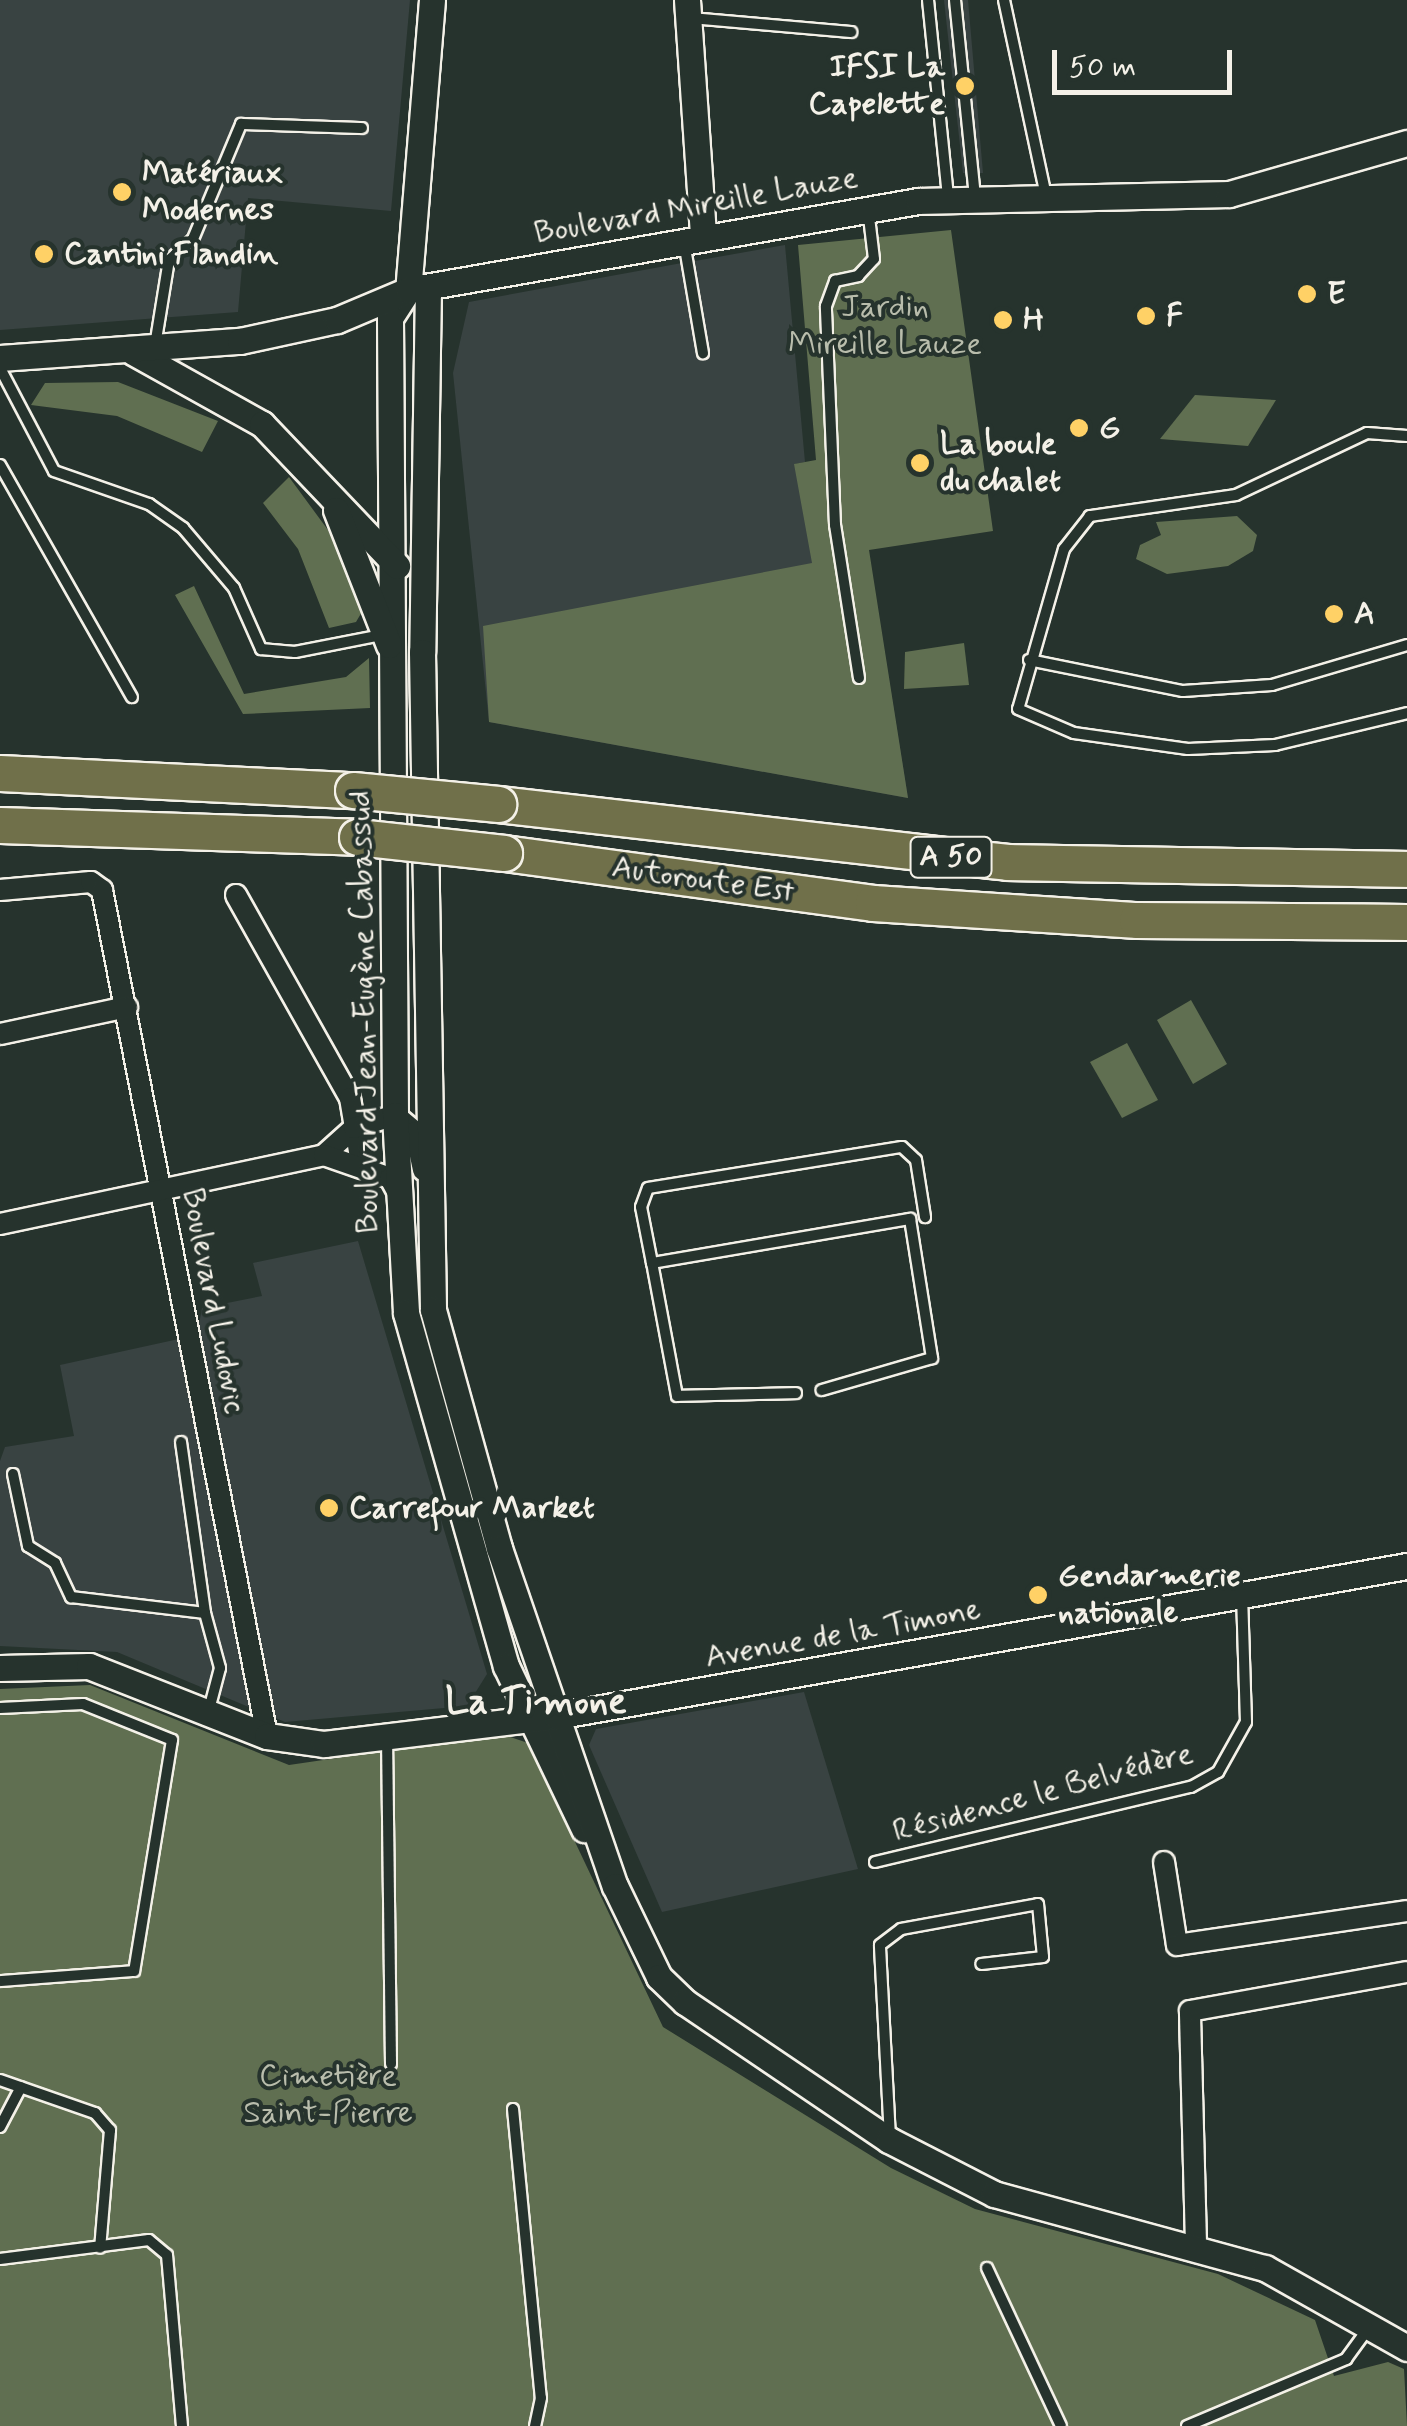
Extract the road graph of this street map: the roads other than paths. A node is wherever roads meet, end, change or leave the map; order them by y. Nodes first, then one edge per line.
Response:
1 (432, 0) edge
2 (928, 0) edge
3 (955, 0) edge
4 (1004, 0) edge
5 (688, 9) edge
6 (851, 32) dead end
7 (362, 128) dead end
8 (1407, 143) edge
9 (1046, 197) junction
10 (975, 198) junction
11 (948, 199) junction
12 (868, 208) junction
13 (694, 239) junction
14 (418, 288) junction
15 (155, 347) junction
16 (124, 349) junction
17 (703, 353) dead end
18 (0, 358) edge
19 (0, 368) edge
20 (1407, 436) edge
21 (0, 465) edge
22 (330, 496) junction
23 (395, 561) junction
24 (1407, 645) edge
25 (389, 646) junction
26 (422, 652) junction
27 (1029, 660) junction
28 (859, 678) dead end
29 (132, 697) dead end
30 (1407, 713) edge
31 (0, 773) edge
32 (0, 824) edge
33 (1407, 869) edge
34 (0, 890) edge
35 (236, 895) dead end
36 (1407, 922) edge
37 (127, 1007) junction
38 (0, 1034) edge
39 (396, 1116) junction
40 (354, 1128) junction
41 (324, 1155) junction
42 (362, 1162) junction
43 (162, 1190) junction
44 (428, 1194) junction
45 (399, 1196) junction
46 (925, 1217) dead end
47 (0, 1224) edge
48 (652, 1264) junction
49 (822, 1390) dead end
50 (796, 1393) dead end
51 (446, 1414) junction
52 (182, 1442) dead end
53 (13, 1474) dead end
54 (1407, 1566) edge
55 (1242, 1596) junction
56 (205, 1613) junction
57 (0, 1668) edge
58 (0, 1708) edge
59 (208, 1713) junction
60 (556, 1716) junction
61 (526, 1720) junction
62 (387, 1734) junction
63 (267, 1736) junction
64 (875, 1862) dead end
65 (1164, 1862) dead end
66 (615, 1886) junction
67 (1407, 1911) edge
68 (981, 1964) dead end
69 (1407, 1972) edge
70 (0, 1981) edge
71 (392, 2064) dead end
72 (0, 2080) edge
73 (21, 2087) junction
74 (513, 2109) dead end
75 (0, 2127) edge
76 (888, 2140) junction
77 (1196, 2244) junction
78 (100, 2248) junction
79 (0, 2259) edge
80 (987, 2268) dead end
81 (1369, 2326) junction
82 (1407, 2348) edge
83 (182, 2426) edge
84 (535, 2426) edge
85 (1061, 2426) edge
86 (1187, 2426) edge

1 - 14 street
2 - 11 lane
3 - 10 lane
4 - 9 lane
5 - 6 lane
5 - 13 street
7 - 15 lane
8 - 9 street, Boulevard Mireille Lauze
9 - 10 street, Boulevard Mireille Lauze
10 - 11 street, Boulevard Mireille Lauze
11 - 12 street, Boulevard Mireille Lauze
12 - 13 street, Boulevard Mireille Lauze
12 - 28 lane
13 - 14 street, Boulevard Mireille Lauze
13 - 17 lane
14 - 15 street, Boulevard Mireille Lauze
14 - 23 street, Boulevard Jean-Eugène Cabassud
14 - 26 street, Boulevard Jean-Eugène Cabassud
15 - 16 street, Boulevard Mireille Lauze
16 - 18 street, Boulevard Mireille Lauze
16 - 22 street
19 - 25 lane
20 - 27 lane
21 - 29 lane
22 - 23 street
22 - 25 street
23 - 25 street, Boulevard Jean-Eugène Cabassud
23 - 26 street
24 - 27 lane
25 - 39 street, Boulevard Jean-Eugène Cabassud
26 - 44 street, Boulevard Jean-Eugène Cabassud
27 - 30 lane
31 - 33 highway, Autoroute Est / A 50, bridge
32 - 36 highway, Autoroute Est / A 50, bridge
34 - 37 street, Boulevard Ludovic
35 - 40 street, Boulevard Jean-Eugène Cabassud
37 - 38 street
37 - 43 street, Boulevard Ludovic
39 - 40 street
39 - 44 street
39 - 45 street, Boulevard Jean-Eugène Cabassud
40 - 41 street
40 - 42 street, Boulevard Jean-Eugène Cabassud
41 - 42 street
41 - 43 street
42 - 45 street
43 - 47 street
43 - 63 street, Boulevard Ludovic
44 - 51 street, Boulevard Jean-Eugène Cabassud
45 - 51 street, Boulevard Jean-Eugène Cabassud
46 - 48 lane
48 - 49 lane
48 - 50 lane
51 - 60 street, Boulevard Jean-Eugène Cabassud
51 - 61 street, Boulevard Jean-Eugène Cabassud
52 - 56 lane
53 - 56 lane
54 - 55 street, Avenue de la Timone
55 - 60 street, Avenue de la Timone
55 - 64 lane, Résidence le Belvédère
56 - 59 lane
57 - 59 street, Avenue de la Timone
58 - 70 lane
59 - 63 street, Avenue de la Timone
60 - 61 street, Avenue de la Timone
60 - 66 street, Boulevard Jean-Eugène Cabassud
61 - 62 street, Avenue de la Timone
61 - 66 street, Boulevard Jean-Eugène Cabassud
62 - 63 street, Avenue de la Timone
62 - 71 lane
65 - 67 street
66 - 76 street
68 - 76 lane
69 - 77 street
72 - 73 lane
73 - 75 lane
73 - 78 lane
74 - 84 lane
76 - 77 street
77 - 81 street
78 - 79 lane
78 - 83 lane
80 - 85 lane
81 - 82 street
81 - 86 lane

